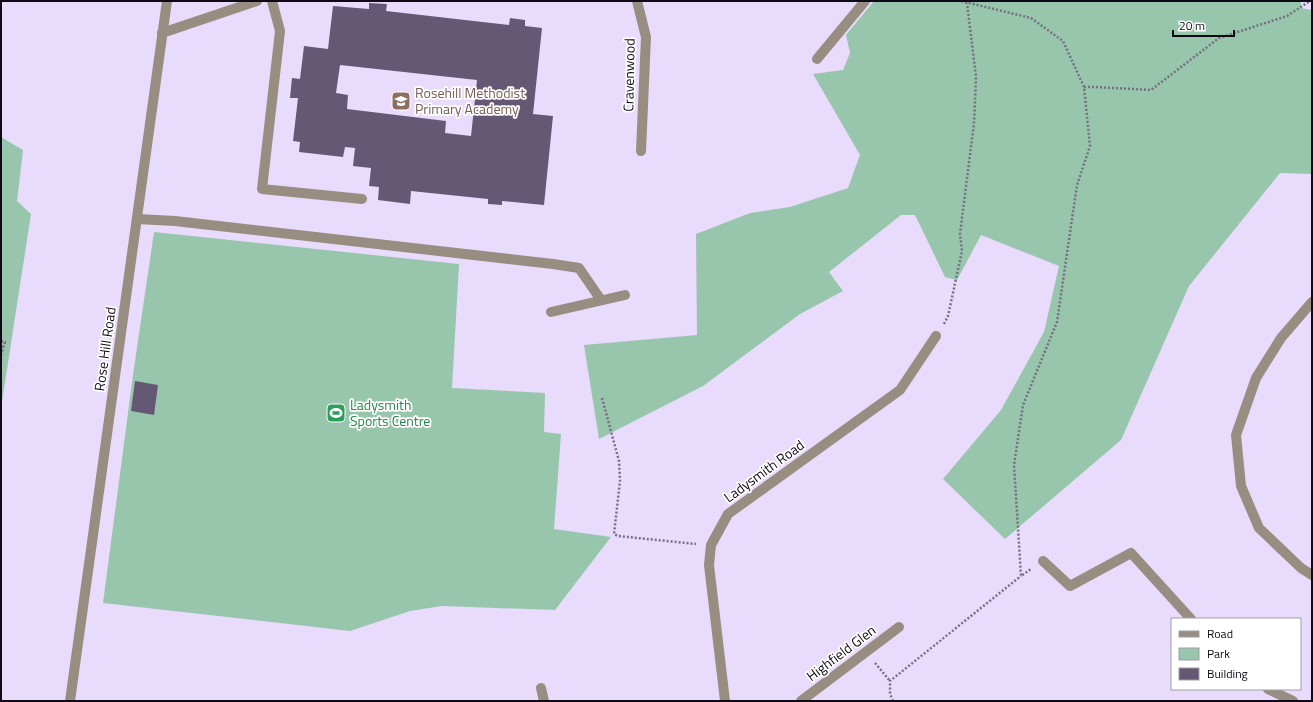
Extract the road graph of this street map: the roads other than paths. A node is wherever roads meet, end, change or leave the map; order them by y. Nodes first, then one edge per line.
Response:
1 (167, 1) edge
2 (257, 1) edge
3 (272, 1) edge
4 (637, 1) edge
5 (865, 1) edge
6 (162, 33) junction
7 (817, 59) dead end
8 (641, 151) dead end
9 (362, 199) dead end
10 (137, 219) junction
11 (625, 295) dead end
12 (601, 300) junction
13 (1312, 302) edge
14 (551, 312) dead end
15 (936, 336) road end
16 (1043, 561) road end
17 (1312, 575) edge
18 (1190, 618) edge
19 (899, 627) dead end
20 (541, 688) dead end
21 (1270, 690) edge
22 (70, 701) edge
23 (544, 701) edge
24 (725, 701) edge
25 (801, 701) edge
26 (1293, 701) edge

1 - 6 street, Rose Hill Road
2 - 6 street
3 - 9 street
4 - 8 street, Cravenwood
5 - 7 street
6 - 10 street, Rose Hill Road
10 - 12 street
10 - 22 street, Rose Hill Road
11 - 12 street
12 - 14 street
13 - 17 street
15 - 24 street, Ladysmith Road
16 - 18 street
19 - 25 street, Highfield Glen
20 - 23 street
21 - 26 street

